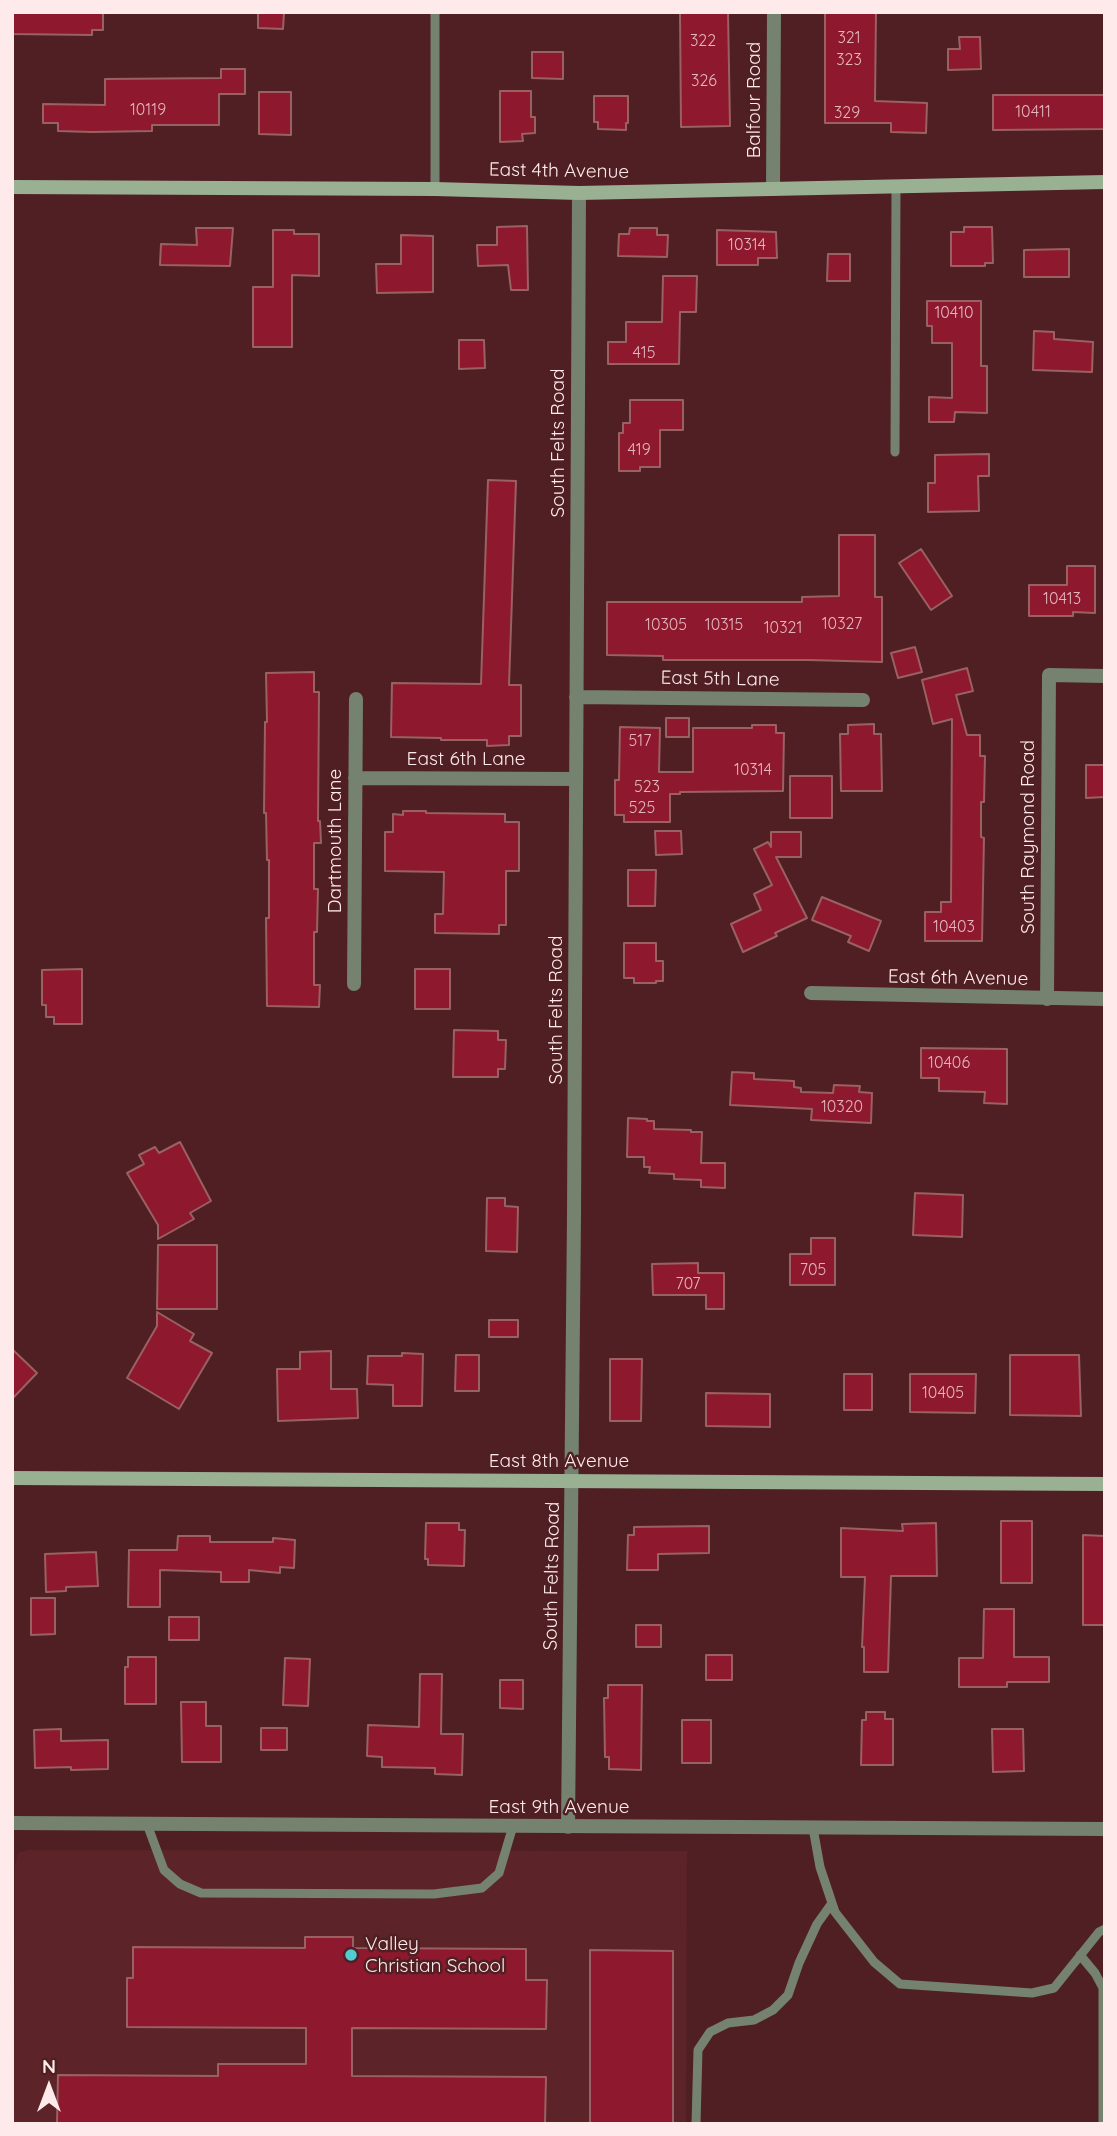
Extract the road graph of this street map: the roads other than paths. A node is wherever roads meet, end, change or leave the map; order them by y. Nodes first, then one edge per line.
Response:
1 (435, 12) edge
2 (774, 12) edge
3 (1105, 183) edge
4 (896, 186) junction
5 (12, 187) edge
6 (435, 189) junction
7 (773, 189) junction
8 (579, 192) junction
9 (895, 452) dead end
10 (1105, 676) edge
11 (576, 697) junction
12 (356, 699) dead end
13 (863, 700) dead end
14 (355, 778) junction
15 (576, 779) junction
16 (354, 984) dead end
17 (811, 993) dead end
18 (1047, 999) junction
19 (1105, 999) edge
20 (12, 1478) edge
21 (573, 1480) junction
22 (1105, 1484) edge
23 (12, 1823) edge
24 (147, 1824) junction
25 (513, 1826) junction
26 (568, 1827) junction
27 (813, 1828) junction
28 (1105, 1829) edge
29 (832, 1903) junction
30 (1105, 1929) edge
31 (1080, 1955) junction
32 (696, 2124) edge
33 (1103, 2124) edge

1 - 6 lane
2 - 7 street, Balfour Road
3 - 4 street, East 4th Avenue
4 - 7 street, East 4th Avenue
4 - 9 lane
5 - 6 street, East 4th Avenue
6 - 8 street, East 4th Avenue
7 - 8 street, East 4th Avenue
8 - 11 street, South Felts Road
10 - 18 street, South Raymond Road
11 - 13 street, East 5th Lane
11 - 15 street, South Felts Road
12 - 14 street, Dartmouth Lane
14 - 15 street, East 6th Lane
14 - 16 street, Dartmouth Lane
15 - 21 street, South Felts Road
17 - 18 street, East 6th Avenue
18 - 19 street, East 6th Avenue
20 - 21 street, East 8th Avenue
21 - 22 street, East 8th Avenue
21 - 26 street, South Felts Road
23 - 24 street, East 9th Avenue
24 - 25 street, East 9th Avenue
24 - 25 lane
25 - 26 street, East 9th Avenue
26 - 27 street, East 9th Avenue
27 - 28 street, East 9th Avenue
27 - 29 lane
29 - 31 lane
29 - 32 lane
30 - 31 lane
31 - 33 lane

